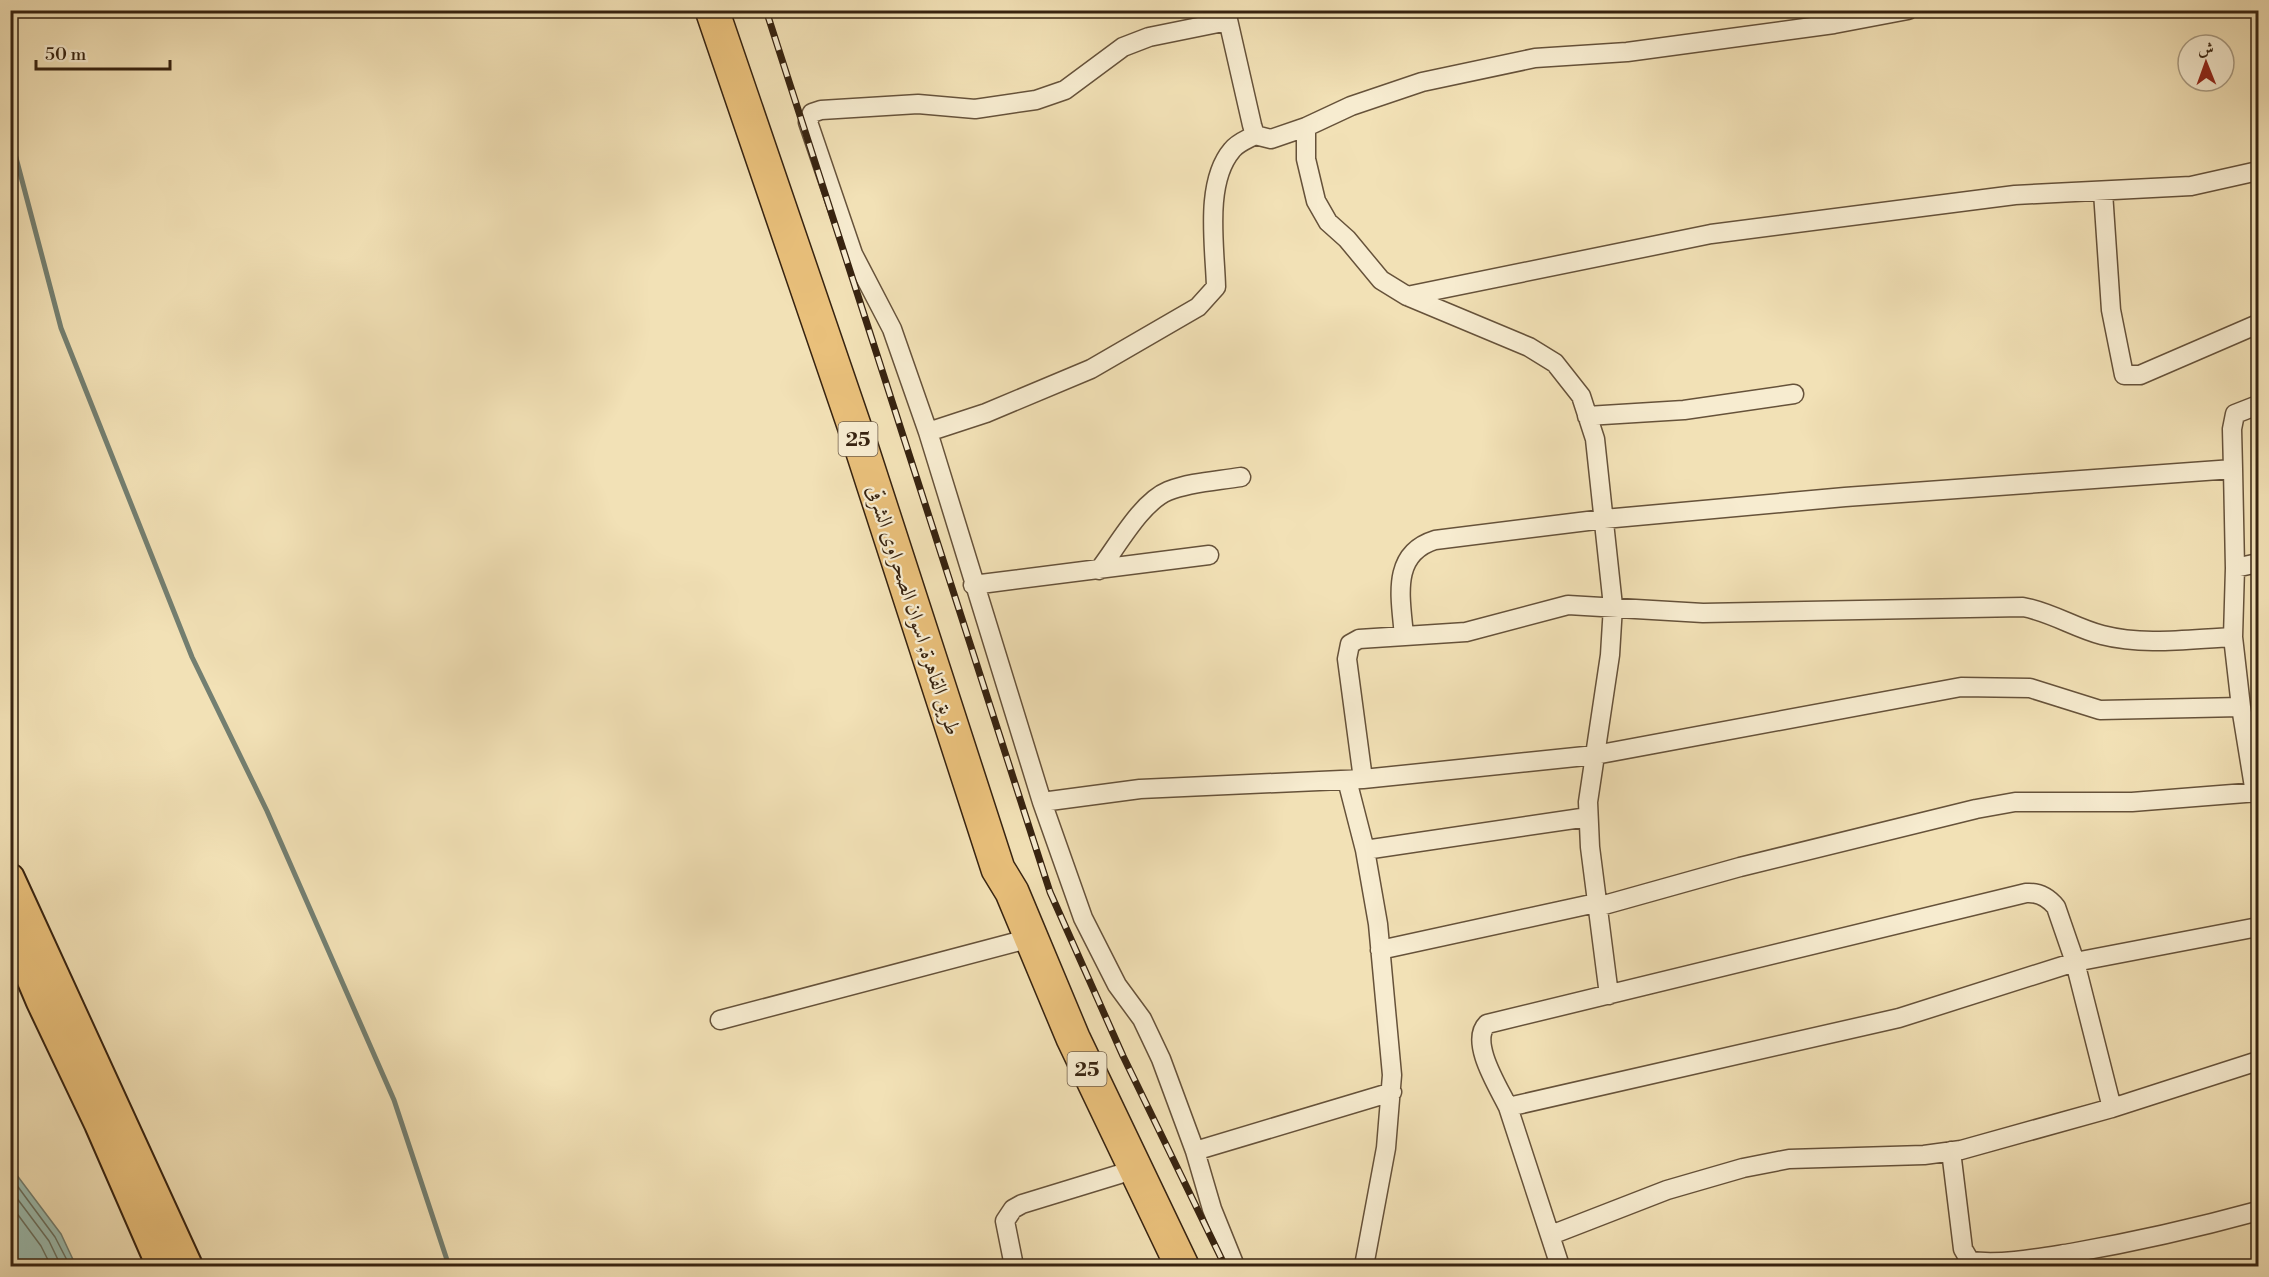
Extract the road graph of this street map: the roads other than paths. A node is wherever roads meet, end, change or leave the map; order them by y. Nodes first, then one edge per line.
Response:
1 (712, 10) edge
2 (1908, 10) edge
3 (1227, 16) edge
4 (1306, 128) junction
5 (1256, 135) junction
6 (2259, 171) edge
7 (2103, 192) junction
8 (1407, 296) junction
9 (2259, 324) edge
10 (1794, 394) dead end
11 (2259, 405) edge
12 (1587, 416) junction
13 (928, 432) junction
14 (2233, 470) junction
15 (1241, 477) dead end
16 (1604, 519) junction
17 (1209, 555) dead end
18 (2259, 563) edge
19 (2235, 568) junction
20 (1099, 570) junction
21 (973, 585) junction
22 (1613, 606) junction
23 (1404, 636) junction
24 (2233, 637) junction
25 (2241, 707) junction
26 (1595, 755) junction
27 (1355, 780) junction
28 (2257, 792) edge
29 (1042, 802) junction
30 (1588, 816) junction
31 (1365, 850) junction
32 (998, 869) junction
33 (10, 878) edge
34 (1597, 905) junction
35 (2259, 927) edge
36 (10, 929) edge
37 (1016, 942) junction
38 (1380, 950) junction
39 (2075, 962) junction
40 (1609, 995) junction
41 (720, 1020) dead end
42 (68, 1032) junction
43 (2259, 1061) edge
44 (1392, 1092) junction
45 (1508, 1107) junction
46 (2112, 1108) junction
47 (1195, 1151) junction
48 (1951, 1151) junction
49 (1120, 1174) junction
50 (2259, 1210) edge
51 (1551, 1235) junction
52 (1968, 1263) edge
53 (161, 1266) edge
54 (188, 1266) edge
55 (1014, 1266) edge
56 (1167, 1266) edge
57 (1182, 1266) edge
58 (1235, 1266) edge
59 (1364, 1266) edge
60 (1560, 1266) edge

1 - 32 highway, طريق القاهرة, اسوان الصحراوى الشرقى / 25
2 - 4 street
3 - 5 street
3 - 13 street
4 - 5 street
4 - 8 street
5 - 13 street
6 - 7 street
7 - 8 street
7 - 9 street
8 - 12 street
10 - 12 street
11 - 14 street
12 - 16 street
13 - 21 street
14 - 16 street
14 - 19 street
15 - 20 street
16 - 22 street
16 - 23 street
17 - 20 street
18 - 19 street
19 - 24 street
20 - 21 street
21 - 29 street
22 - 23 street
22 - 24 street
22 - 26 street
23 - 27 street
24 - 25 street
25 - 26 street
25 - 28 street
26 - 27 street
26 - 30 street
27 - 29 street
27 - 31 street
28 - 34 street
29 - 47 street
30 - 31 street
30 - 34 street
31 - 38 street
32 - 37 highway, طريق القاهرة, اسوان الصحراوى الشرقى / 25
32 - 57 highway, طريق القاهرة, اسوان الصحراوى الشرقى / 25
33 - 42 main road
34 - 38 street
34 - 40 street
35 - 39 street
36 - 42 main road
37 - 41 street
37 - 49 highway, طريق القاهرة, اسوان الصحراوى الشرقى / 25
38 - 44 street
39 - 40 street
39 - 45 street
39 - 46 street
40 - 45 street
42 - 53 main road
42 - 54 main road
43 - 46 street
44 - 47 street
44 - 59 street
45 - 51 street
46 - 48 street
47 - 58 street
48 - 51 street
48 - 52 street
49 - 55 street
49 - 56 highway, طريق القاهرة, اسوان الصحراوى الشرقى / 25
50 - 52 street
51 - 60 street

